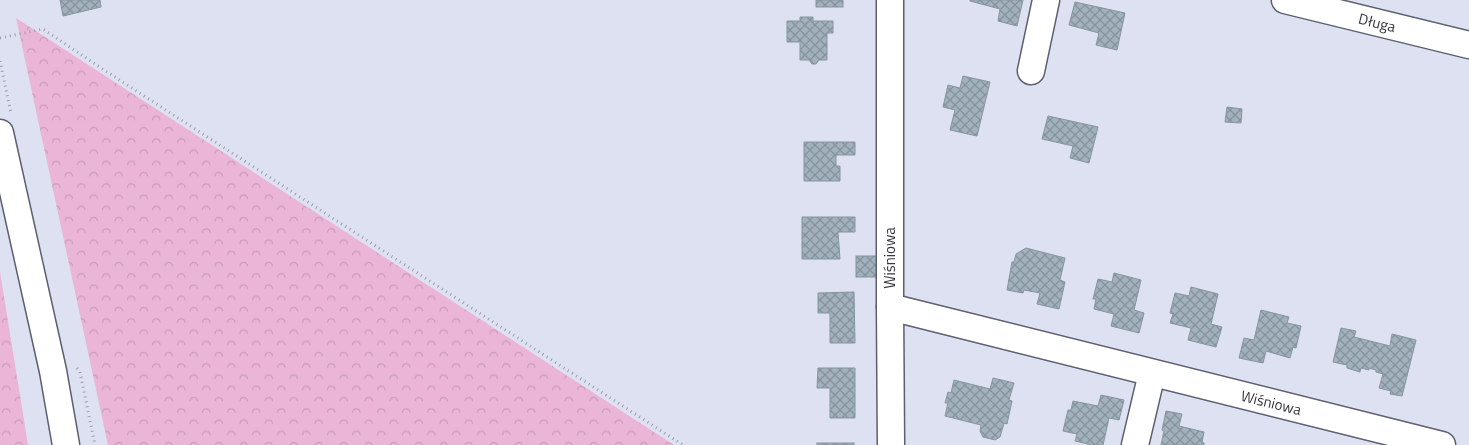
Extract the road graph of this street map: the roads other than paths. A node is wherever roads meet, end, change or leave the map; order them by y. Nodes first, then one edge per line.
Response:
1 (890, 0) edge
2 (1046, 0) edge
3 (1285, 0) edge
4 (1469, 45) edge
5 (1031, 71) dead end
6 (0, 133) edge
7 (890, 307) junction
8 (1152, 373) junction
9 (1358, 435) edge
10 (66, 445) edge
11 (892, 445) edge
12 (1136, 445) edge
13 (1442, 445) edge

1 - 7 street, Wiśniowa
2 - 5 street
3 - 4 street, Długa
6 - 10 street
7 - 8 street, Wiśniowa
7 - 11 street
8 - 9 street, Wiśniowa
8 - 12 street
9 - 13 street, Wiśniowa

